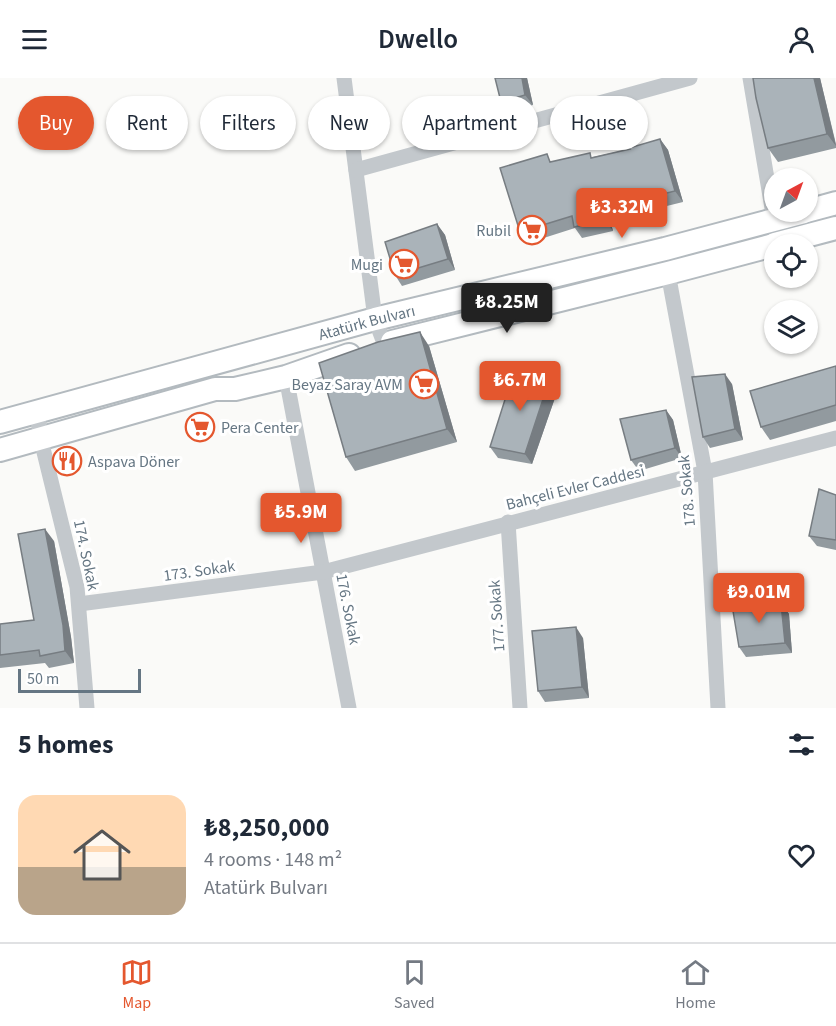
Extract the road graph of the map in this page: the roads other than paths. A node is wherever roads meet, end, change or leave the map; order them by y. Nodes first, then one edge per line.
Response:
1 (344, 78) edge
2 (690, 78) edge
3 (750, 78) edge
4 (765, 168) edge
5 (356, 170) junction
6 (836, 203) edge
7 (818, 208) edge
8 (766, 222) edge
9 (836, 228) edge
10 (814, 234) edge
11 (764, 248) edge
12 (668, 273) junction
13 (375, 319) junction
14 (384, 344) junction
15 (286, 376) junction
16 (37, 412) junction
17 (0, 422) edge
18 (836, 438) edge
19 (41, 440) junction
20 (0, 450) edge
21 (705, 472) junction
22 (508, 522) junction
23 (323, 572) junction
24 (79, 604) junction
25 (87, 708) edge
26 (349, 708) edge
27 (520, 708) edge
28 (718, 708) edge

1 - 5 street
2 - 5 street
3 - 4 street
5 - 13 street
6 - 7 main road, Atatürk Bulvarı
8 - 13 main road, Atatürk Bulvarı
9 - 10 main road, Atatürk Bulvarı
11 - 12 main road, Atatürk Bulvarı
12 - 14 main road, Atatürk Bulvarı
12 - 21 street, 178. Sokak
13 - 14 street
13 - 16 main road, Atatürk Bulvarı
14 - 15 main road, Atatürk Bulvarı
15 - 19 main road, Atatürk Bulvarı
15 - 23 street, 176. Sokak
16 - 17 main road, Atatürk Bulvarı
16 - 19 street, 174. Sokak
18 - 21 street, Bahçeli Evler Caddesi
19 - 20 main road, Atatürk Bulvarı
19 - 24 street, 174. Sokak
21 - 22 street, Bahçeli Evler Caddesi
21 - 28 street, 178. Sokak
22 - 23 street, Bahçeli Evler Caddesi
22 - 27 street, 177. Sokak
23 - 24 street, 173. Sokak
23 - 26 street, 176. Sokak
24 - 25 street, 174. Sokak

